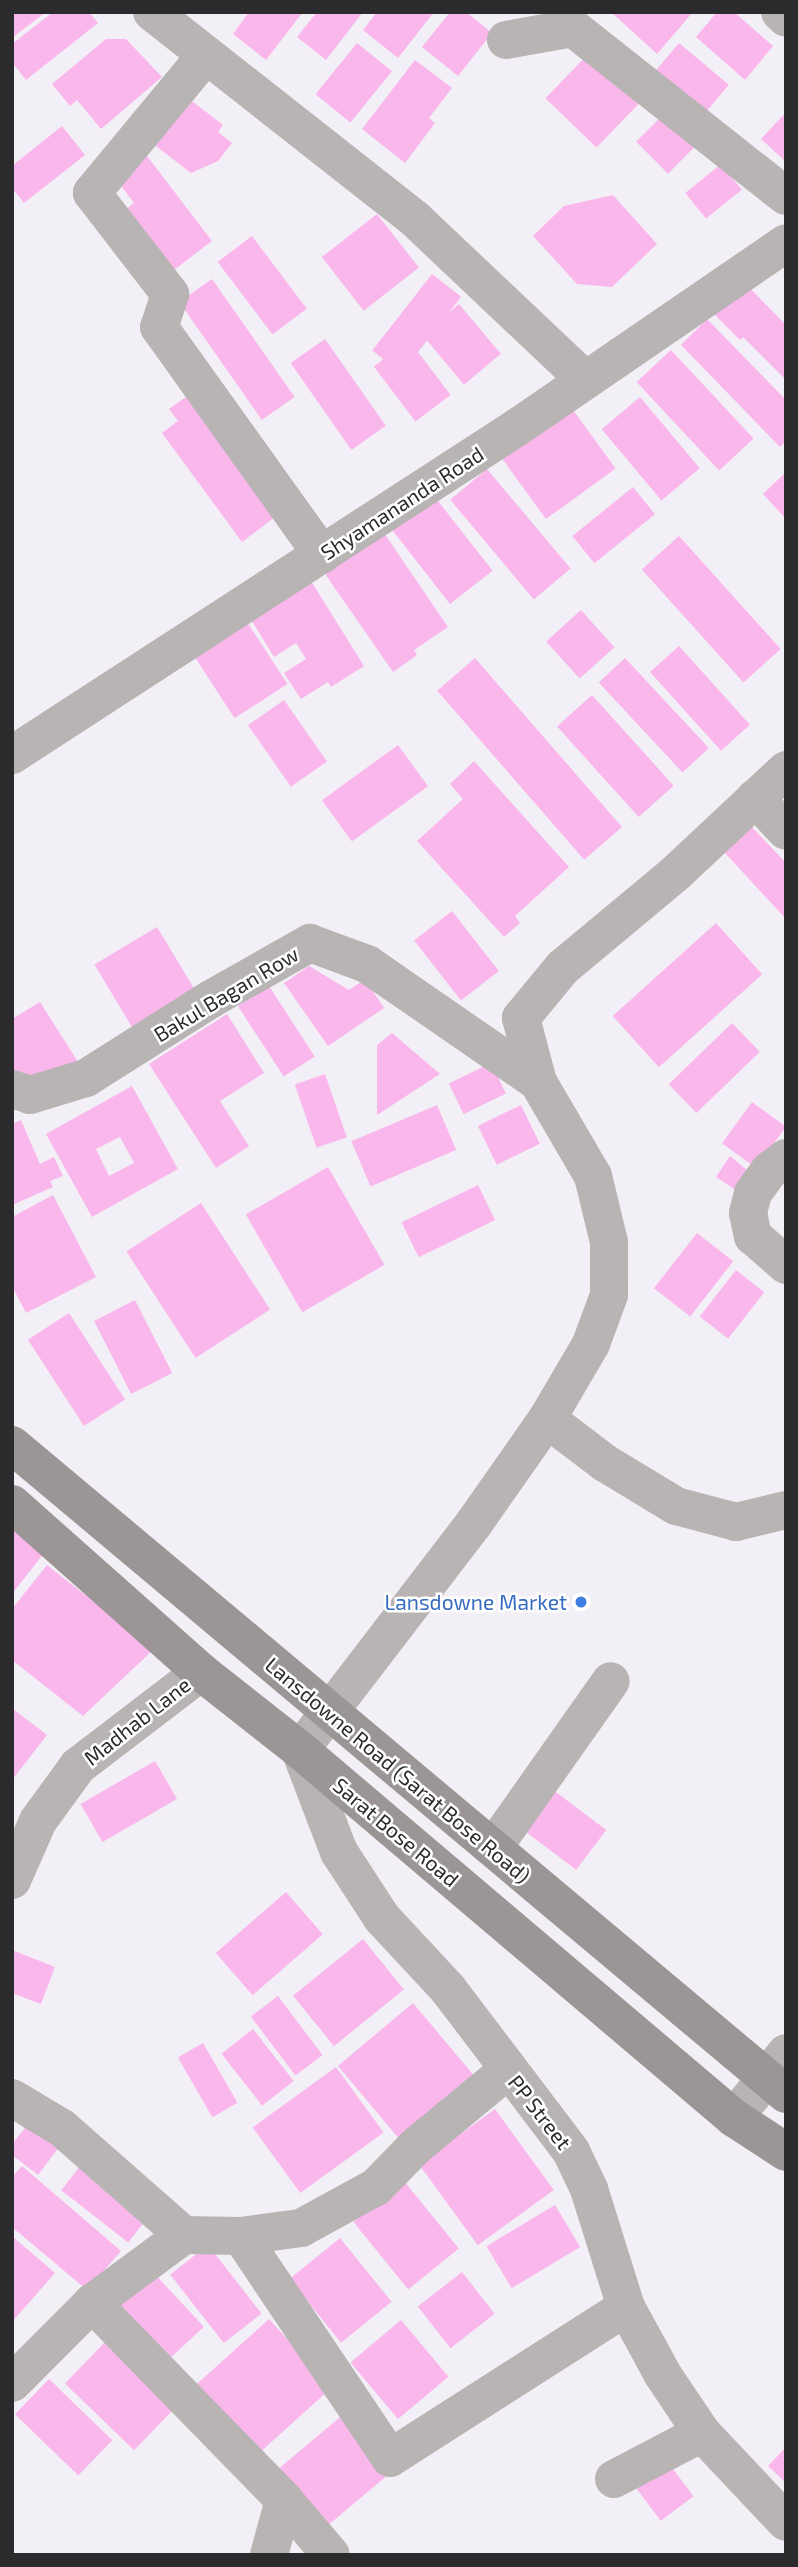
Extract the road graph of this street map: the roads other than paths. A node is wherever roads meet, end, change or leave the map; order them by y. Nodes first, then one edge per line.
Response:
1 (152, 12) edge
2 (780, 12) edge
3 (786, 18) edge
4 (506, 40) dead end
5 (206, 55) junction
6 (786, 196) edge
7 (786, 243) edge
8 (585, 380) junction
9 (322, 555) junction
10 (12, 755) edge
11 (786, 770) edge
12 (755, 798) junction
13 (786, 831) edge
14 (538, 1082) junction
15 (12, 1088) edge
16 (786, 1158) edge
17 (786, 1265) edge
18 (547, 1419) junction
19 (12, 1445) edge
20 (12, 1504) edge
21 (786, 1510) edge
22 (201, 1672) junction
23 (611, 1681) dead end
24 (329, 1713) junction
25 (300, 1750) junction
26 (493, 1848) junction
27 (12, 1880) edge
28 (508, 2070) junction
29 (779, 2076) edge
30 (12, 2098) edge
31 (734, 2118) junction
32 (786, 2152) edge
33 (184, 2235) junction
34 (241, 2236) junction
35 (92, 2303) junction
36 (626, 2307) junction
37 (12, 2382) edge
38 (702, 2433) junction
39 (614, 2479) dead end
40 (284, 2500) junction
41 (786, 2522) edge
42 (270, 2555) edge
43 (331, 2555) edge

1 - 5 street
2 - 3 street
4 - 6 street
5 - 8 street
5 - 9 street
7 - 8 street, Shyamananda Road
8 - 9 street, Shyamananda Road
9 - 10 street, Shyamananda Road
11 - 12 street
12 - 13 street
12 - 14 street
14 - 15 street, Bakul Bagan Row
14 - 18 street
16 - 17 street
18 - 21 street
18 - 24 street
19 - 24 main road, Lansdowne Road (Sarat Bose Road)
20 - 22 main road, Sarat Bose Road
22 - 25 main road, Sarat Bose Road
22 - 27 street, Madhab Lane
23 - 26 street
24 - 25 street
24 - 26 main road, Lansdowne Road (Sarat Bose Road)
25 - 28 street, PP Street
25 - 31 main road, Sarat Bose Road
26 - 29 main road, Lansdowne Road (Sarat Bose Road)
28 - 34 street
28 - 36 street, PP Street
29 - 31 street
30 - 33 street
31 - 32 main road, Sarat Bose Road
33 - 34 street
33 - 35 street
34 - 36 street
35 - 37 street
35 - 40 street
36 - 38 street, PP Street
38 - 39 street
38 - 41 street, PP Street
40 - 42 street
40 - 43 street

